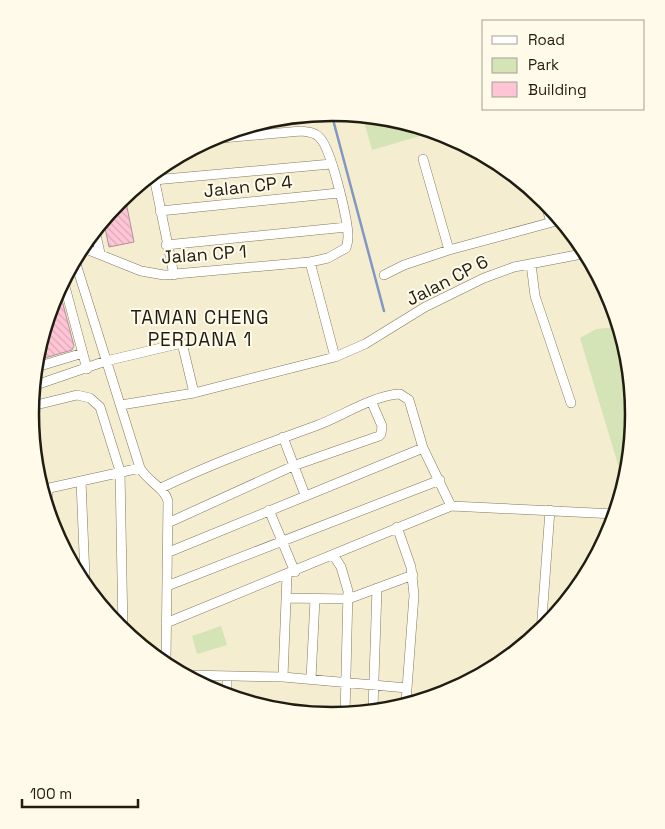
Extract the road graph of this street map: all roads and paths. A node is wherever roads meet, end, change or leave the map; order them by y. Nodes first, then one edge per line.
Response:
1 (236, 137) edge
2 (423, 159) dead end
3 (332, 164) junction
4 (157, 179) edge
5 (154, 181) edge
6 (339, 193) junction
7 (160, 211) junction
8 (553, 221) edge
9 (347, 227) junction
10 (97, 239) edge
11 (166, 245) junction
12 (89, 250) edge
13 (449, 250) junction
14 (100, 253) junction
15 (579, 255) edge
16 (310, 262) junction
17 (531, 264) junction
18 (77, 270) edge
19 (174, 275) junction
20 (384, 276) dead end
21 (66, 291) edge
22 (83, 353) junction
23 (335, 357) junction
24 (106, 361) junction
25 (43, 365) edge
26 (87, 369) junction
27 (40, 384) edge
28 (194, 393) junction
29 (372, 402) junction
30 (571, 403) dead end
31 (39, 404) edge
32 (121, 405) junction
33 (283, 437) junction
34 (423, 448) junction
35 (294, 466) junction
36 (140, 468) junction
37 (120, 471) junction
38 (440, 480) junction
39 (81, 481) junction
40 (161, 488) junction
41 (48, 489) edge
42 (305, 495) junction
43 (451, 506) junction
44 (269, 510) junction
45 (550, 510) junction
46 (609, 514) edge
47 (170, 522) junction
48 (397, 527) junction
49 (284, 541) junction
50 (169, 552) junction
51 (334, 556) junction
52 (85, 573) edge
53 (291, 573) junction
54 (412, 575) junction
55 (167, 586) junction
56 (377, 588) junction
57 (286, 598) junction
58 (314, 599) junction
59 (348, 599) junction
60 (123, 620) edge
61 (542, 620) edge
62 (166, 623) junction
63 (166, 657) edge
64 (227, 676) junction
65 (201, 677) edge
66 (283, 677) junction
67 (311, 678) junction
68 (346, 682) junction
69 (375, 685) junction
70 (407, 688) junction
71 (227, 689) edge
72 (406, 699) edge
73 (373, 706) edge
74 (344, 708) edge

1 - 3 street
2 - 13 street
3 - 4 street
3 - 6 street
5 - 7 street
6 - 7 street, Jalan CP 4
6 - 9 street
7 - 11 street
8 - 13 street
9 - 11 street
9 - 16 street, Jalan CP 1
10 - 14 street
11 - 19 street
12 - 14 street, Jalan CP 1
13 - 20 street
14 - 19 street, Jalan CP 1
15 - 17 street, Jalan CP 6
16 - 19 street, Jalan CP 1
16 - 23 street
17 - 23 street, Jalan CP 6
17 - 30 street
18 - 24 street
21 - 22 street
22 - 25 street
22 - 26 street
23 - 28 street, Jalan CP 6
24 - 26 street
24 - 28 street
24 - 32 street
26 - 27 street
28 - 32 street, Jalan CP 6
29 - 33 street
29 - 34 street
29 - 35 street
31 - 37 street
32 - 36 street
33 - 35 street
33 - 40 street
34 - 38 street
34 - 42 street
35 - 42 street
35 - 47 street
36 - 37 street
36 - 40 street
37 - 39 street
37 - 60 street
38 - 43 street
38 - 49 street
39 - 41 street
39 - 52 street
40 - 47 street
42 - 44 street
43 - 45 street
43 - 48 street
44 - 49 street
44 - 50 street
45 - 46 street
45 - 61 street
47 - 50 street
48 - 51 street
48 - 54 street
49 - 53 street
49 - 55 street
50 - 55 street
51 - 53 street
51 - 59 street
53 - 57 street
53 - 62 street
54 - 56 street
54 - 70 street
55 - 62 street
56 - 59 street
56 - 69 street
57 - 58 street
57 - 66 street
58 - 59 street
58 - 67 street
59 - 68 street
62 - 63 street
64 - 65 street
64 - 66 street
64 - 71 street
66 - 67 street
67 - 68 street
68 - 69 street
68 - 74 street
69 - 70 street
69 - 73 street
70 - 72 street

